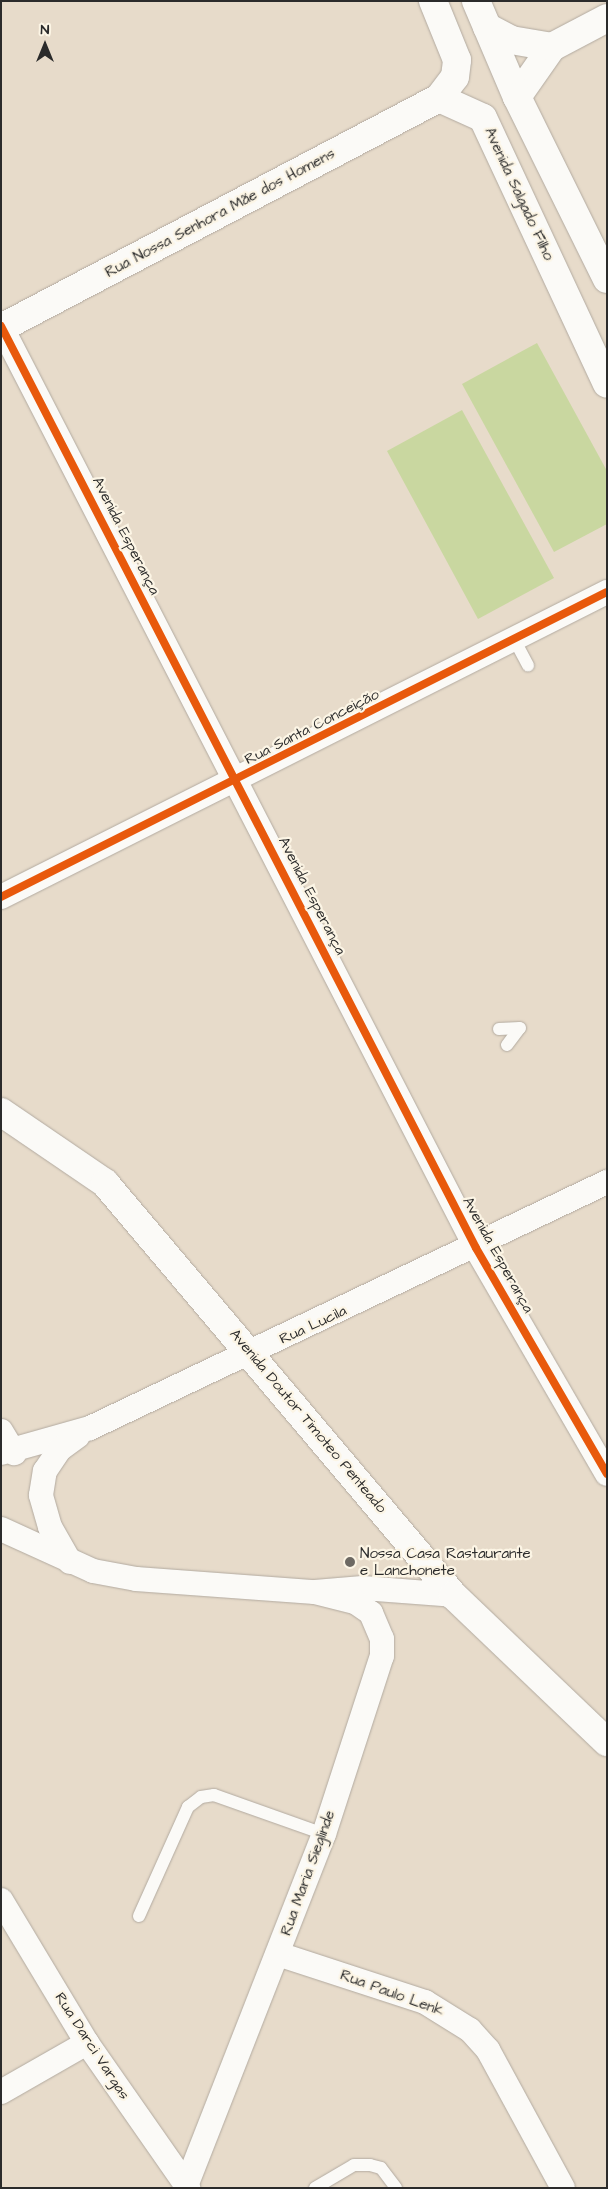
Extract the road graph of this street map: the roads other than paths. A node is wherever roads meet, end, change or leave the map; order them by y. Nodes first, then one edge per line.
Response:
1 (433, 1) edge
2 (476, 1) edge
3 (607, 18) edge
4 (487, 27) junction
5 (552, 47) junction
6 (517, 97) junction
7 (439, 98) junction
8 (607, 279) edge
9 (2, 327) edge
10 (607, 384) edge
11 (607, 592) edge
12 (514, 639) junction
13 (528, 665) dead end
14 (237, 780) junction
15 (1, 897) edge
16 (499, 1029) dead end
17 (507, 1045) dead end
18 (1, 1112) edge
19 (607, 1182) edge
20 (476, 1248) junction
21 (251, 1353) junction
22 (90, 1428) junction
23 (1, 1431) edge
24 (7, 1453) edge
25 (607, 1474) edge
26 (1, 1529) edge
27 (70, 1562) junction
28 (315, 1592) junction
29 (453, 1595) junction
30 (607, 1742) edge
31 (324, 1834) junction
32 (1, 1900) edge
33 (139, 1916) dead end
34 (278, 1954) junction
35 (87, 2043) junction
36 (1, 2092) edge
37 (187, 2187) edge
38 (315, 2188) edge
39 (396, 2188) edge
40 (563, 2188) edge

1 - 7 main road
2 - 4 main road
3 - 5 main road
4 - 5 main road
4 - 6 main road
5 - 6 main road
6 - 8 main road
7 - 9 main road, Rua Nossa Senhora Mãe dos Homens
7 - 10 main road, Avenida Salgado Filho
9 - 14 street, Avenida Esperança
11 - 12 street, Rua Santa Conceição
12 - 13 lane
12 - 14 street, Rua Santa Conceição
14 - 15 street, Rua Santa Conceição
14 - 20 street, Avenida Esperança
16 - 17 lane
18 - 21 main road, Avenida Doutor Timoteo Penteado
19 - 20 street, Rua Lucila
20 - 21 street, Rua Lucila
20 - 25 street, Avenida Esperança
21 - 22 street, Rua Lucila
21 - 29 main road, Avenida Doutor Timoteo Penteado
22 - 24 street, Rua Lucila
22 - 27 street
23 - 24 street
26 - 27 street
27 - 28 street
28 - 29 street
28 - 31 street, Rua Maria Sieglinde
29 - 30 main road, Avenida Doutor Timoteo Penteado
31 - 33 lane
31 - 34 street, Rua Maria Sieglinde
32 - 35 street, Rua Darci Vargas
34 - 37 street, Rua Maria Sieglinde
34 - 40 street, Rua Paulo Lenk
35 - 36 street
35 - 37 street, Rua Darci Vargas
38 - 39 lane

